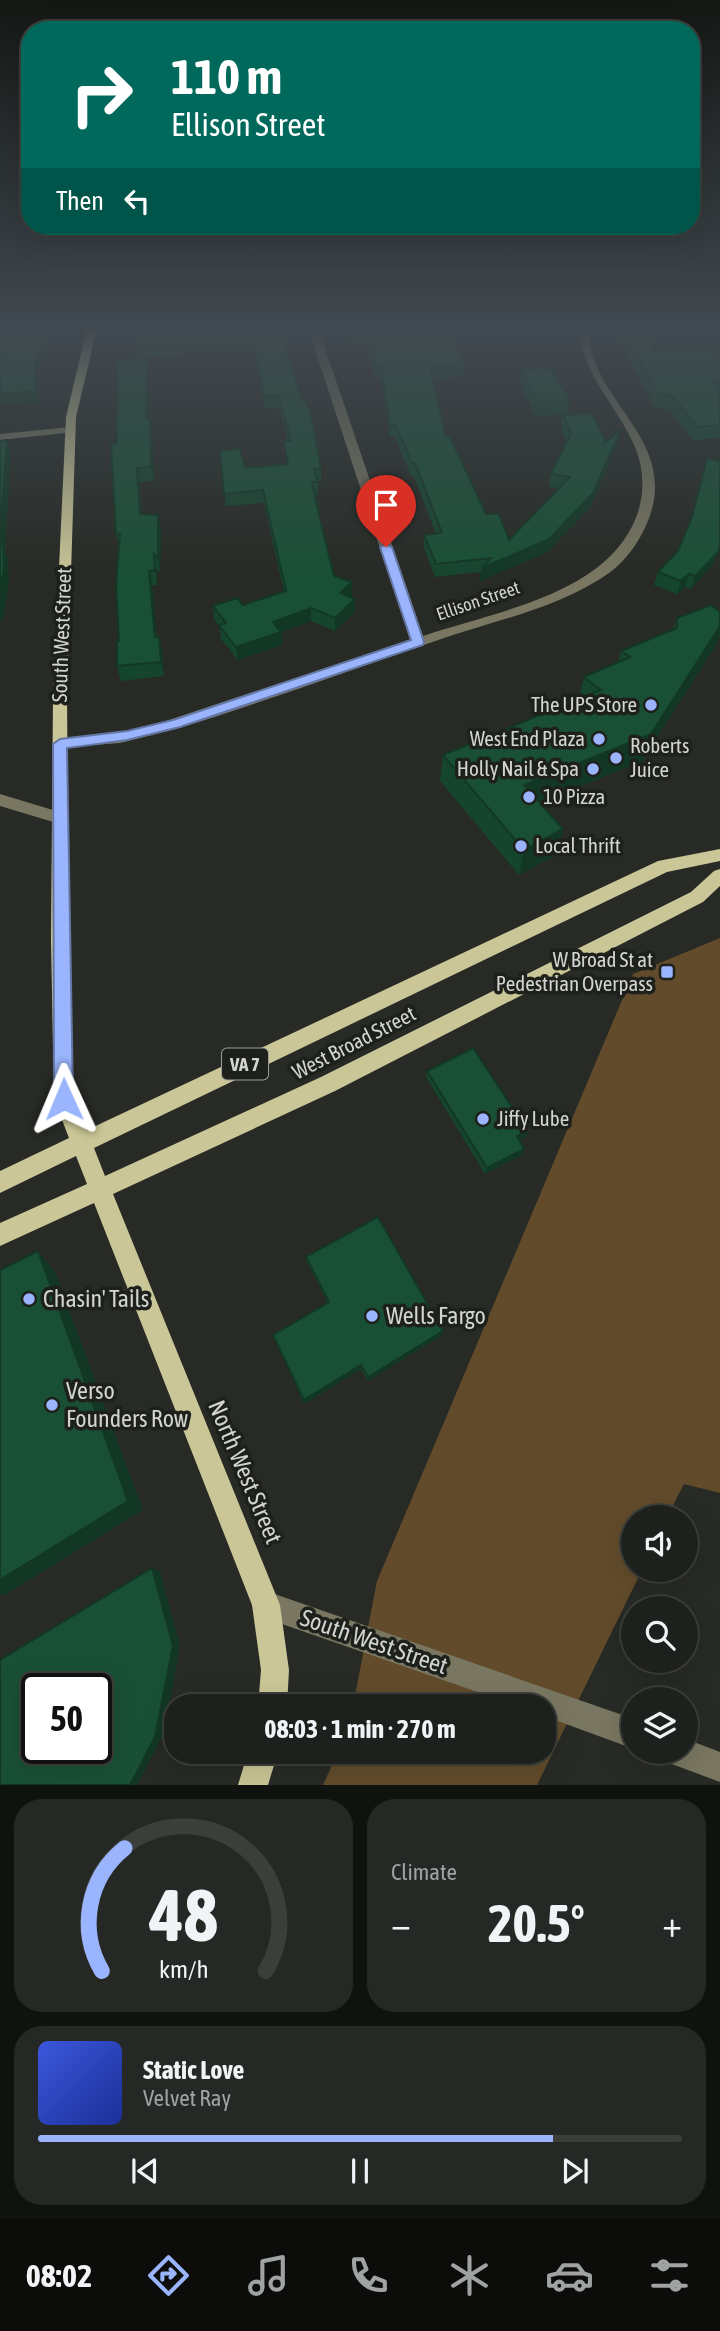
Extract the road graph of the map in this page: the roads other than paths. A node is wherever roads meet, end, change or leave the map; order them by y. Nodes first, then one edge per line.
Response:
1 (74, 411) edge
2 (341, 411) edge
3 (618, 411) edge
4 (70, 430) junction
5 (0, 438) edge
6 (418, 642) junction
7 (60, 744) junction
8 (0, 800) edge
9 (60, 818) junction
10 (720, 855) edge
11 (720, 876) edge
12 (79, 1143) junction
13 (0, 1182) edge
14 (98, 1190) junction
15 (0, 1235) edge
16 (266, 1605) junction
17 (274, 1694) edge
18 (621, 1729) edge
19 (698, 1759) edge
20 (259, 1764) edge
21 (720, 1767) edge
22 (253, 1785) edge

1 - 4 main road, South West Street
2 - 6 street
3 - 6 street, Ellison Street
4 - 5 street
4 - 7 main road, South West Street
6 - 7 street, Ellison Street
7 - 9 main road, South West Street
8 - 9 street
9 - 12 main road, South West Street
10 - 12 main road, West Broad Street / VA 7
11 - 14 main road, West Broad Street / VA 7
12 - 13 main road, West Broad Street / VA 7
12 - 14 main road, South West Street
14 - 15 main road, West Broad Street / VA 7
14 - 16 main road, North West Street
16 - 17 main road, North West Street
16 - 18 street, South West Street
19 - 21 street
20 - 22 main road

